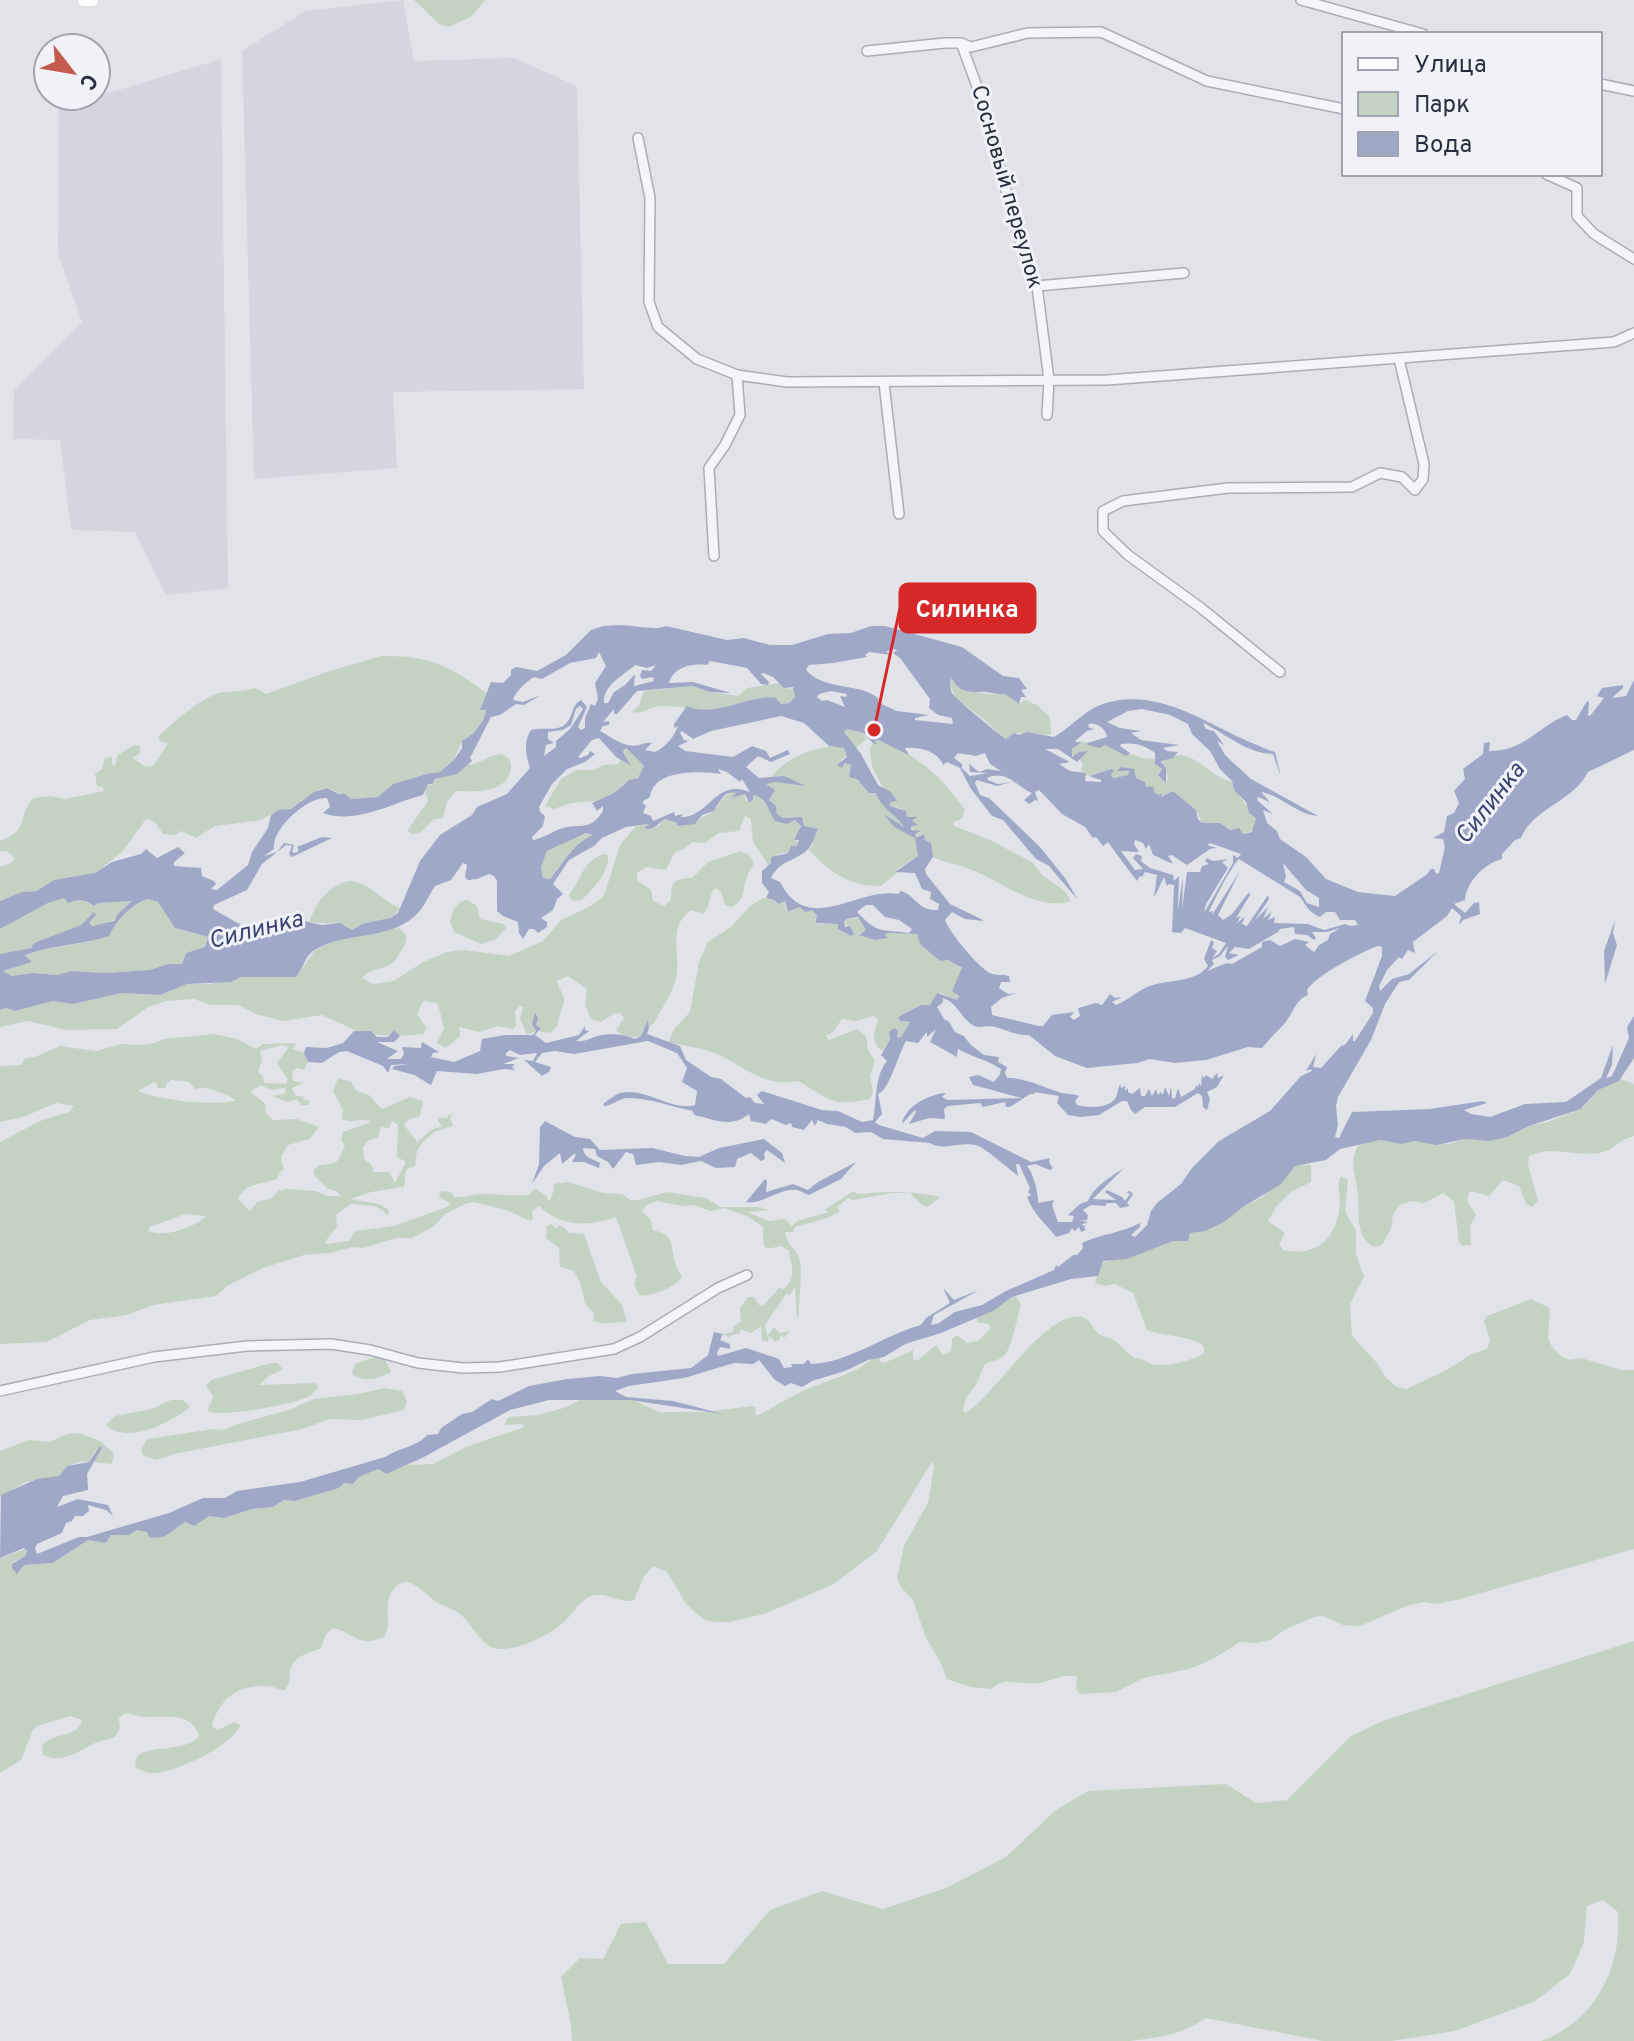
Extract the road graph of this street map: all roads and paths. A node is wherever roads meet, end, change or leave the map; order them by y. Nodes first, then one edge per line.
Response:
1 (84, 0) edge
2 (92, 0) edge
3 (1301, 0) edge
4 (1416, 32) edge
5 (961, 43) junction
6 (867, 51) dead end
7 (1602, 84) edge
8 (1634, 91) edge
9 (1342, 109) edge
10 (638, 138) dead end
11 (1550, 176) edge
12 (1634, 259) edge
13 (1184, 273) dead end
14 (1037, 286) junction
15 (1634, 333) edge
16 (1399, 359) junction
17 (737, 375) junction
18 (1049, 380) junction
19 (884, 383) junction
20 (1047, 415) dead end
21 (899, 514) dead end
22 (714, 556) dead end
23 (1280, 672) dead end
24 (747, 1275) dead end
25 (0, 1391) edge

1 - 2 main road
3 - 4 street
5 - 6 street
5 - 9 street
5 - 14 street, Сосновый переулок
7 - 8 street
10 - 17 street
11 - 12 street
13 - 14 street
14 - 18 street, Сосновый переулок
15 - 16 street
16 - 18 street
16 - 23 street
17 - 19 street
17 - 22 street
18 - 19 street
18 - 20 street, Сосновый переулок
19 - 21 street
24 - 25 street

